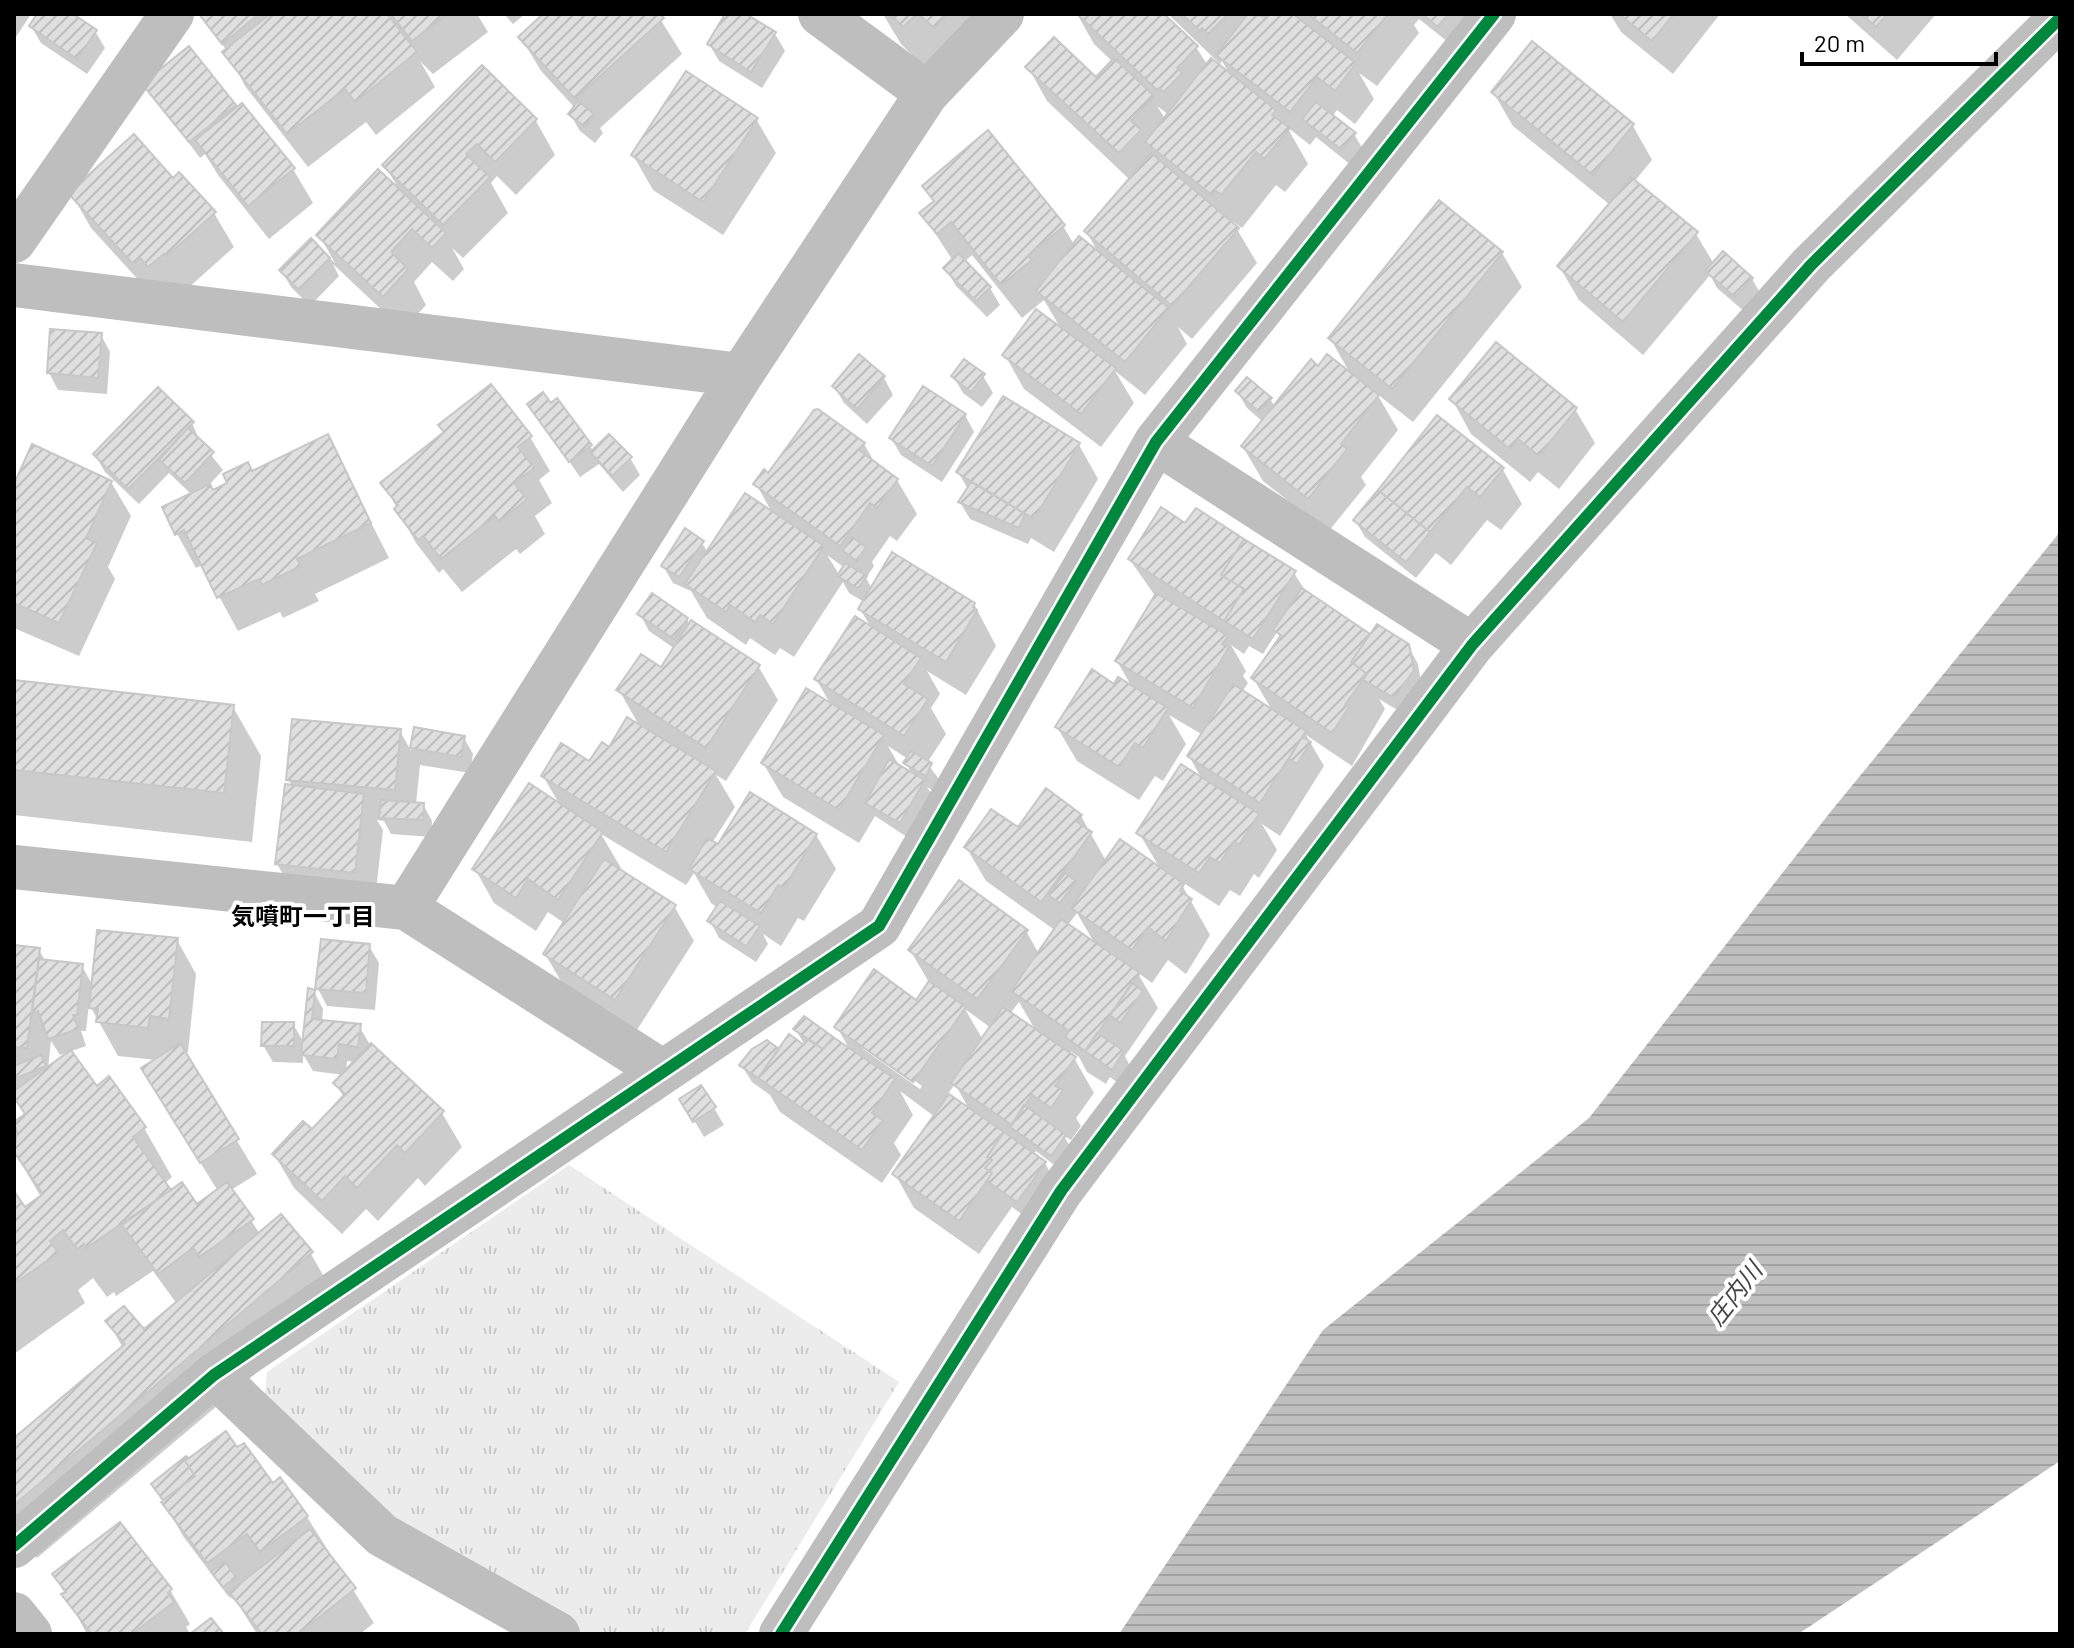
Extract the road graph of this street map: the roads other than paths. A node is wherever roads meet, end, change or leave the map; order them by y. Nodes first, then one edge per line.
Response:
1 (172, 14) edge
2 (820, 14) edge
3 (1002, 14) edge
4 (1494, 14) edge
5 (2060, 18) edge
6 (927, 93) junction
7 (14, 241) edge
8 (14, 285) edge
9 (741, 375) junction
10 (1156, 442) junction
11 (1472, 645) junction
12 (14, 867) edge
13 (406, 908) junction
14 (662, 1071) junction
15 (214, 1375) junction
16 (14, 1546) edge
17 (14, 1614) edge
18 (30, 1634) edge
19 (558, 1634) edge
20 (781, 1634) edge

1 - 7 street
2 - 6 street
3 - 6 street
4 - 10 street
5 - 11 street
6 - 9 street
8 - 9 street
9 - 13 street
10 - 11 street
10 - 14 street
11 - 20 street
12 - 13 street
13 - 14 street
14 - 15 street
15 - 16 street
15 - 19 street
17 - 18 street

